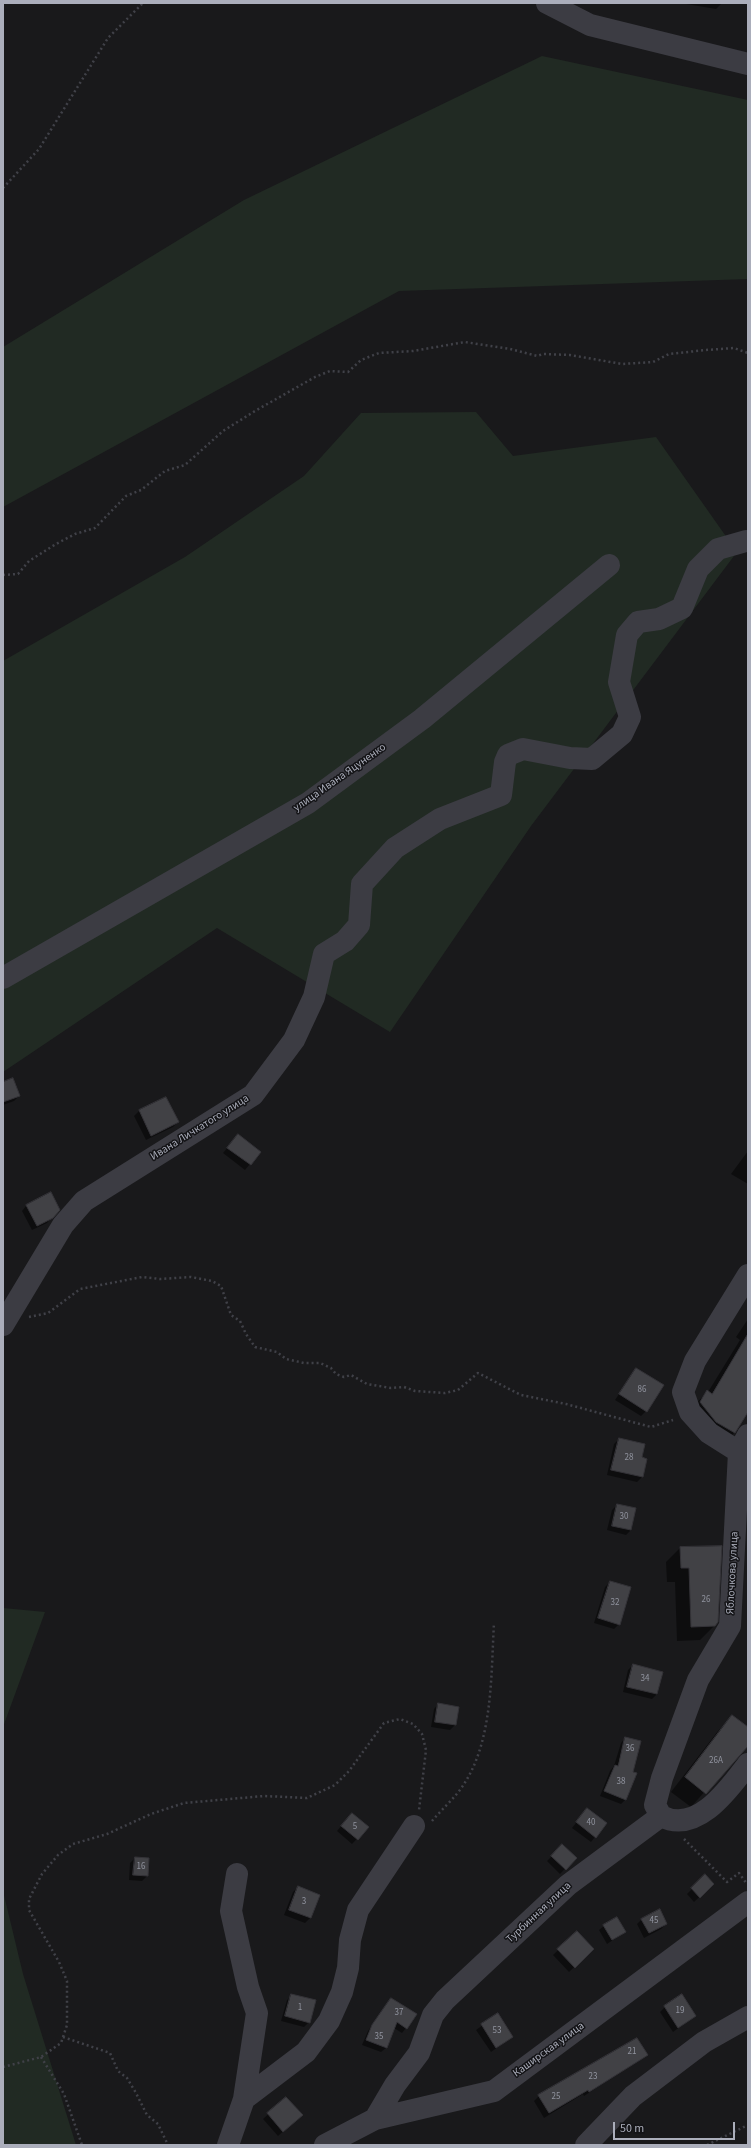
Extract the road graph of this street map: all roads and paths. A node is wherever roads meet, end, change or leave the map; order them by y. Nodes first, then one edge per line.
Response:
1 (143, 3) edge
2 (548, 3) edge
3 (748, 64) edge
4 (3, 188) edge
5 (748, 353) edge
6 (746, 541) dead end
7 (609, 565) dead end
8 (3, 575) edge
9 (3, 978) edge
10 (748, 1275) edge
11 (5, 1322) edge
12 (690, 1412) junction
13 (743, 1443) edge
14 (494, 1623) dead end
15 (748, 1764) edge
16 (661, 1816) junction
17 (414, 1826) junction
18 (683, 1838) dead end
19 (237, 1874) dead end
20 (748, 1885) edge
21 (748, 1902) edge
22 (748, 2017) edge
23 (63, 2037) junction
24 (41, 2057) junction
25 (3, 2067) edge
26 (244, 2099) junction
27 (375, 2119) junction
28 (748, 2125) edge
29 (82, 2145) edge
30 (168, 2145) edge
31 (228, 2145) edge
32 (325, 2145) edge
33 (586, 2145) edge
34 (707, 2145) edge

1 - 4 path
2 - 3 street
5 - 8 path
6 - 11 street, Ивана Личкатого улица
7 - 9 street, улица Ивана Яцуненко
10 - 12 street
11 - 12 path
12 - 13 street
13 - 16 street, Яблочкова улица
14 - 17 path
15 - 16 street
16 - 27 street, Турбинная улица
17 - 23 path
17 - 26 street
18 - 20 path
19 - 26 street
21 - 27 street, Каширская улица
22 - 33 street
23 - 24 path
23 - 30 path
24 - 25 path
24 - 29 path
26 - 31 street
27 - 32 street, Каширская улица
28 - 34 path

